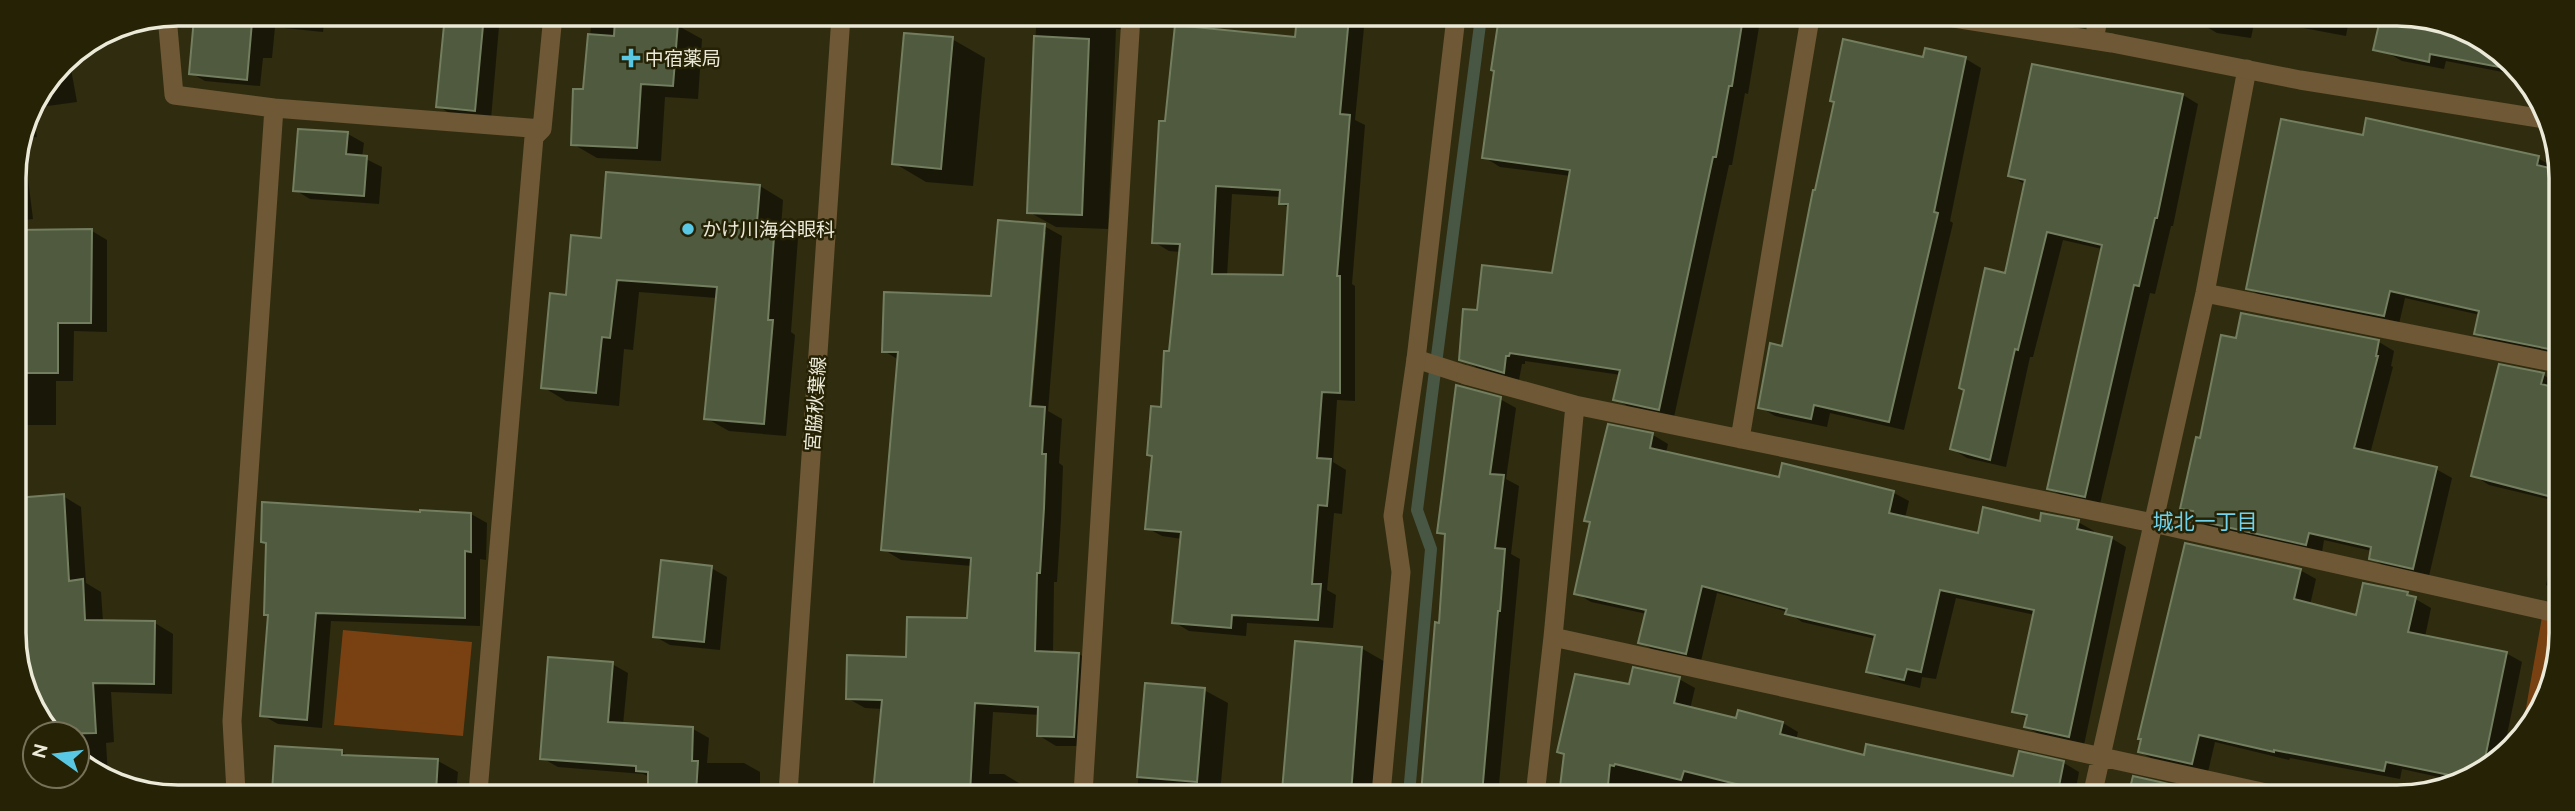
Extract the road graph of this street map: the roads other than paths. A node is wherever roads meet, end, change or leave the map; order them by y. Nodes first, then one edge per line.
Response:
1 (1455, 26) edge
2 (1809, 26) edge
3 (2002, 26) edge
4 (2097, 26) edge
5 (168, 27) edge
6 (552, 27) edge
7 (840, 27) edge
8 (1130, 27) edge
9 (2094, 40) junction
10 (2247, 69) junction
11 (274, 108) junction
12 (2535, 117) edge
13 (542, 129) junction
14 (2205, 293) junction
15 (1416, 359) junction
16 (2549, 361) edge
17 (1575, 405) junction
18 (1740, 439) junction
19 (2153, 523) junction
20 (2549, 611) edge
21 (1553, 637) junction
22 (2101, 756) junction
23 (1382, 784) edge
24 (1536, 784) edge
25 (2095, 784) edge
26 (2227, 784) edge
27 (236, 785) edge
28 (479, 785) edge
29 (789, 785) edge
30 (1084, 785) edge

1 - 15 street
2 - 18 street
3 - 9 street
4 - 9 street
5 - 11 street
6 - 13 street
7 - 29 street, 宮脇秋葉線
8 - 30 street
9 - 10 street
10 - 12 street
10 - 14 street
11 - 13 street
11 - 27 street
13 - 28 street
14 - 16 street
14 - 19 street
15 - 17 street
15 - 23 street
17 - 18 street
17 - 21 street
18 - 19 street
19 - 20 street
19 - 22 street
21 - 22 street
21 - 24 street
22 - 25 street
22 - 26 street

